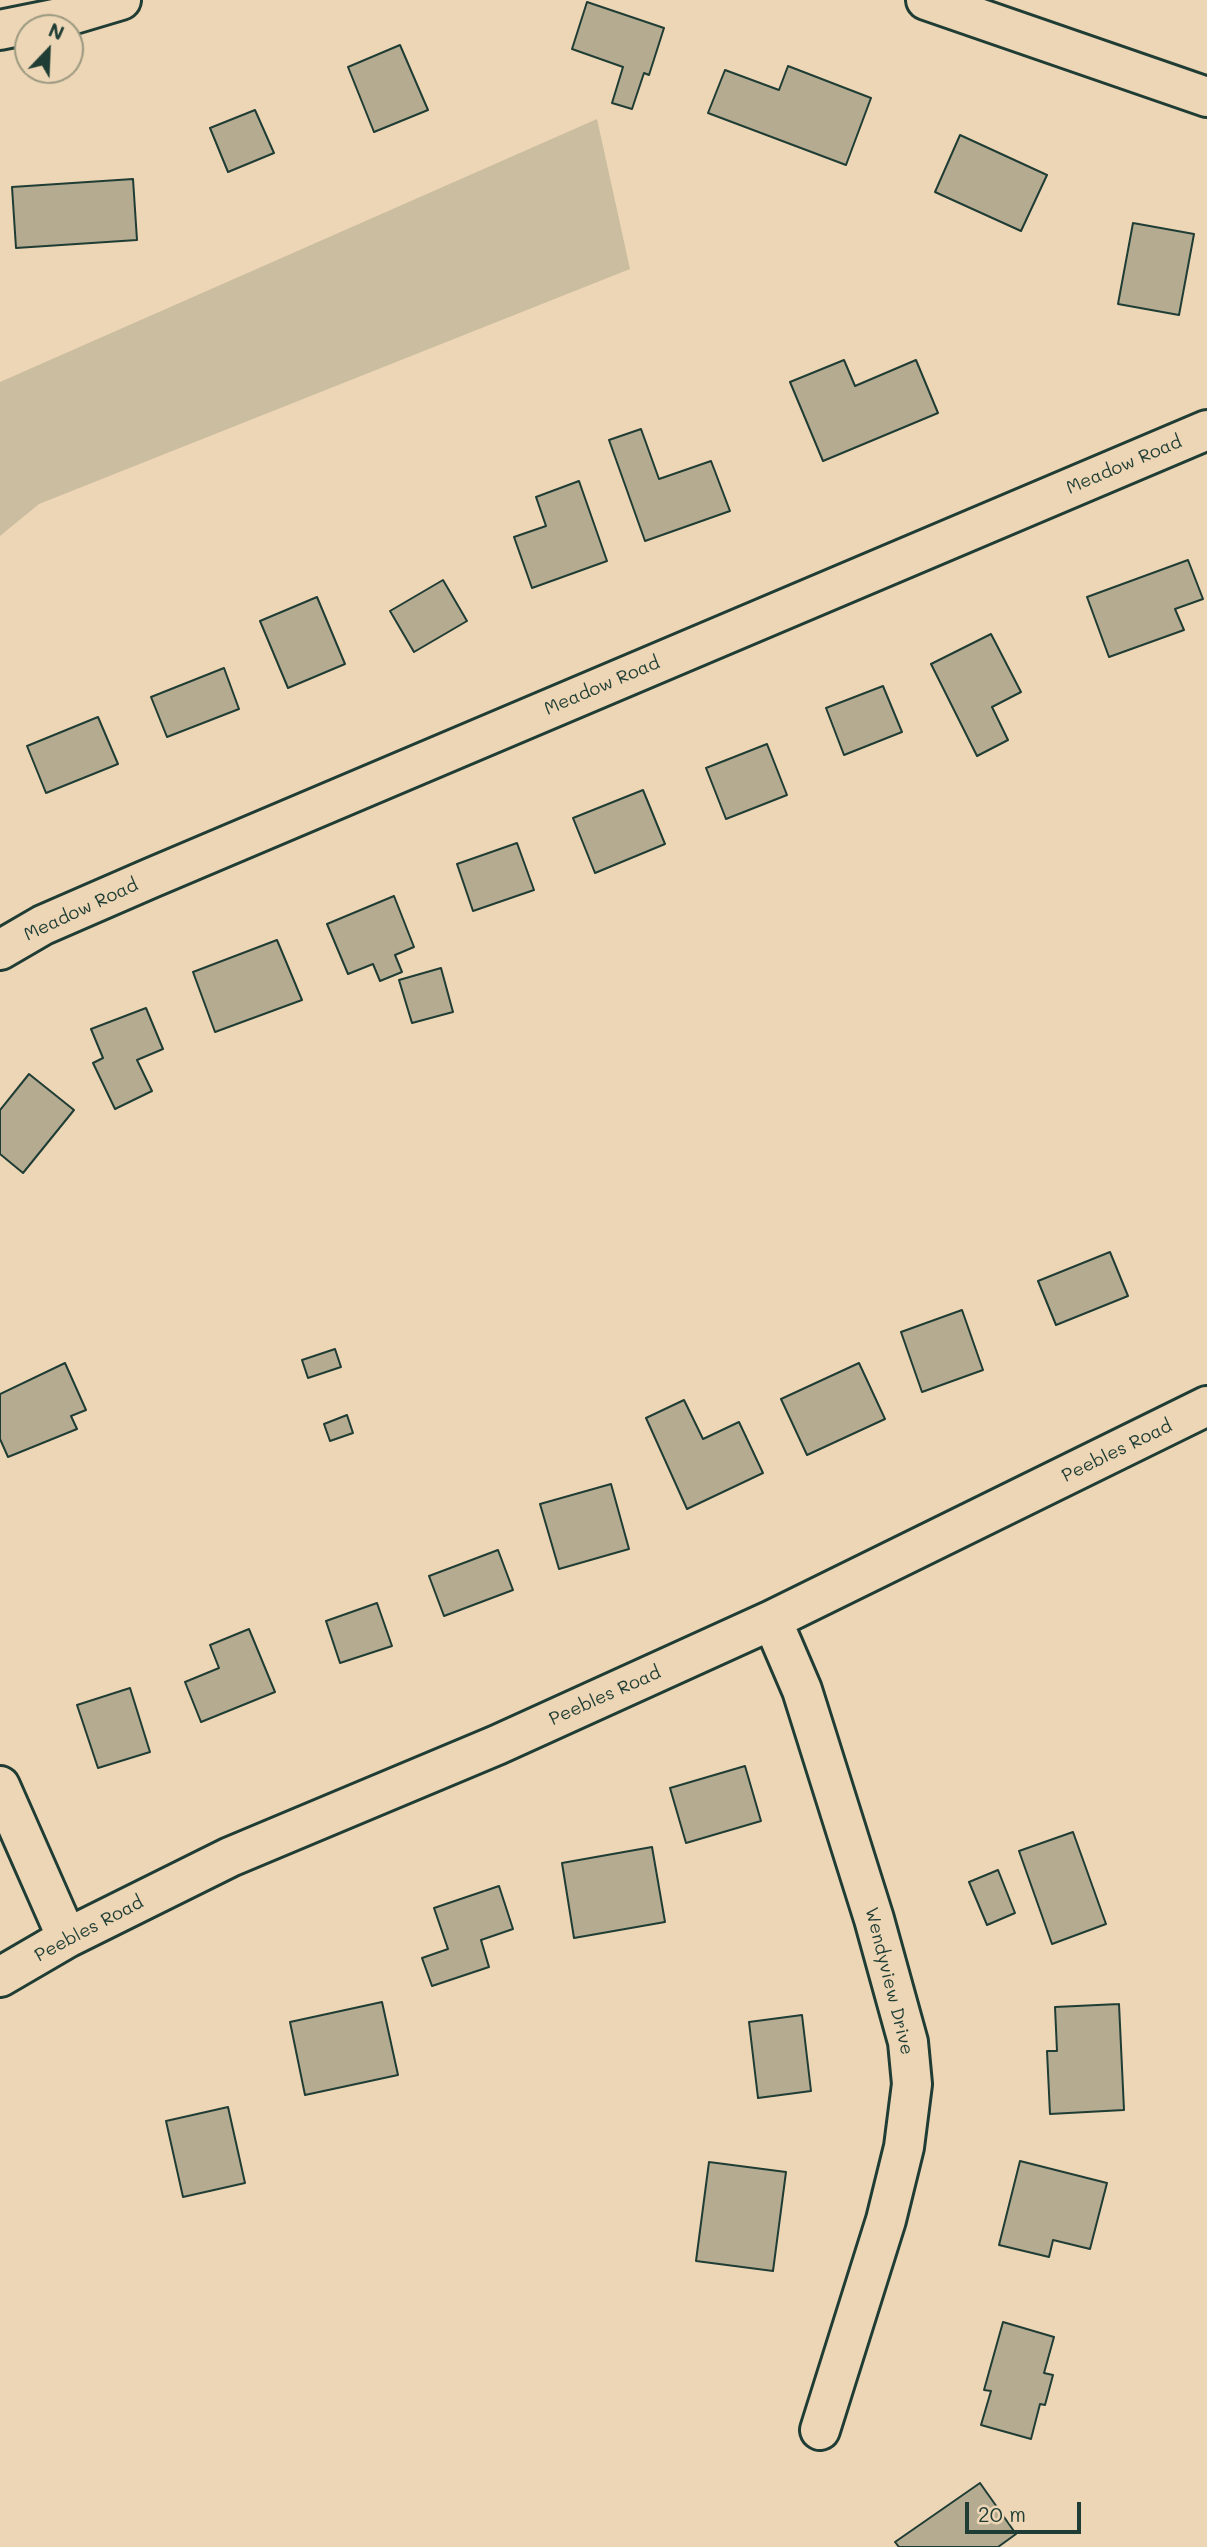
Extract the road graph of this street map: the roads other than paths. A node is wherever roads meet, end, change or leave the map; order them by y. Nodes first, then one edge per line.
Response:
1 (121, 0) edge
2 (926, 0) edge
3 (0, 30) edge
4 (1207, 97) edge
5 (1207, 430) edge
6 (0, 950) edge
7 (1207, 1406) edge
8 (772, 1620) junction
9 (0, 1786) edge
10 (66, 1938) junction
11 (0, 1977) edge
12 (820, 2430) dead end

1 - 3 street
2 - 4 street
5 - 6 street, Meadow Road
7 - 8 street, Peebles Road
8 - 10 street, Peebles Road
8 - 12 street, Wendyview Drive
9 - 10 street
10 - 11 street, Peebles Road

